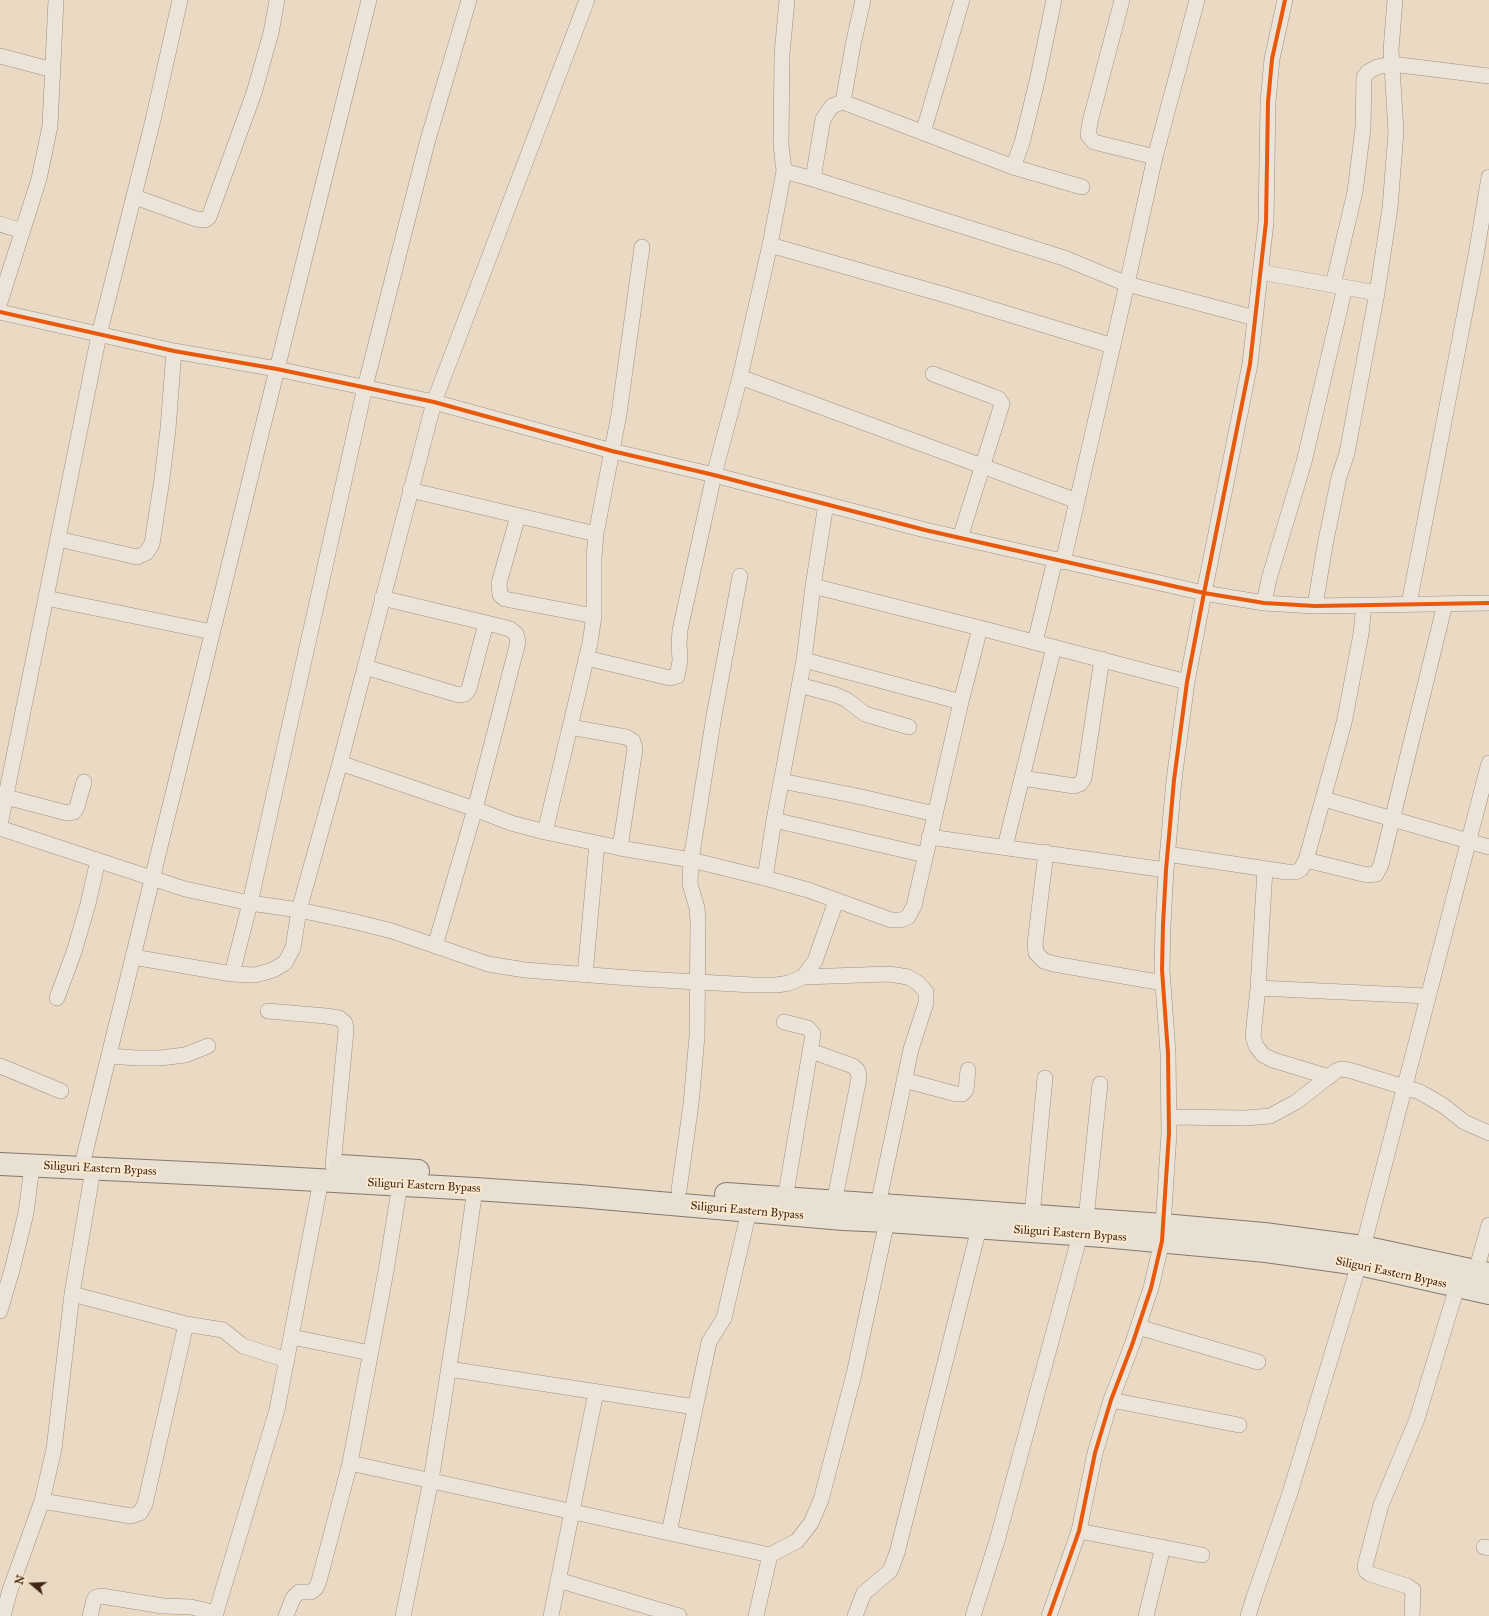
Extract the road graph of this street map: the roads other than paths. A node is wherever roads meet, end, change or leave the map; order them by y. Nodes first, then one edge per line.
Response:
1 (56, 0) edge
2 (180, 0) edge
3 (277, 0) edge
4 (369, 0) edge
5 (469, 0) edge
6 (587, 0) edge
7 (787, 0) edge
8 (862, 0) edge
9 (962, 0) edge
10 (1054, 0) edge
11 (1122, 0) edge
12 (1197, 0) edge
13 (1285, 0) edge
14 (1395, 0) edge
15 (0, 56) edge
16 (1392, 64) junction
17 (53, 70) junction
18 (1489, 76) edge
19 (843, 102) junction
20 (923, 133) junction
21 (1155, 157) junction
22 (1013, 167) junction
23 (784, 171) junction
24 (1489, 177) edge
25 (813, 179) junction
26 (1082, 188) dead end
27 (135, 197) junction
28 (0, 224) edge
29 (22, 231) junction
30 (770, 245) junction
31 (642, 247) dead end
32 (1260, 272) junction
33 (1127, 284) junction
34 (1339, 286) junction
35 (1377, 293) junction
36 (0, 302) edge
37 (0, 312) edge
38 (1255, 318) junction
39 (99, 335) junction
40 (1113, 346) junction
41 (174, 351) junction
42 (276, 369) junction
43 (933, 374) dead end
44 (740, 377) junction
45 (365, 387) junction
46 (434, 402) junction
47 (612, 451) junction
48 (982, 466) junction
49 (714, 475) junction
50 (410, 490) junction
51 (1077, 501) junction
52 (826, 504) junction
53 (518, 516) junction
54 (596, 534) junction
55 (960, 538) junction
56 (58, 539) junction
57 (1059, 561) junction
58 (740, 576) dead end
59 (813, 586) junction
60 (1204, 593) junction
61 (46, 598) junction
62 (382, 598) junction
63 (1264, 603) junction
64 (1489, 603) edge
65 (1409, 604) junction
66 (1445, 604) junction
67 (1364, 605) junction
68 (1315, 606) junction
69 (594, 616) junction
70 (486, 623) junction
71 (980, 628) junction
72 (212, 632) junction
73 (1035, 642) junction
74 (1054, 647) junction
75 (586, 658) junction
76 (1102, 659) junction
77 (804, 660) junction
78 (365, 667) junction
79 (1187, 682) junction
80 (799, 685) junction
81 (961, 702) junction
82 (570, 727) junction
83 (909, 727) dead end
84 (340, 763) junction
85 (1489, 763) edge
86 (1022, 778) junction
87 (781, 781) junction
88 (84, 782) dead end
89 (6, 797) junction
90 (1324, 799) junction
91 (475, 809) junction
92 (935, 814) junction
93 (1393, 819) junction
94 (774, 820) junction
95 (0, 826) edge
96 (545, 832) junction
97 (929, 837) junction
98 (1470, 841) junction
99 (596, 843) junction
100 (1005, 847) junction
101 (1489, 847) edge
102 (620, 848) junction
103 (1046, 852) junction
104 (1167, 854) junction
105 (925, 855) junction
106 (98, 860) junction
107 (691, 860) junction
108 (1306, 860) junction
109 (1265, 868) junction
110 (1166, 870) junction
111 (152, 878) junction
112 (765, 878) junction
113 (836, 901) junction
114 (250, 903) junction
115 (299, 910) junction
116 (435, 946) junction
117 (133, 957) junction
118 (232, 974) junction
119 (585, 975) junction
120 (803, 977) junction
121 (698, 982) junction
122 (1163, 983) junction
123 (1258, 988) junction
124 (1428, 996) junction
125 (56, 998) dead end
126 (268, 1011) dead end
127 (784, 1022) dead end
128 (208, 1046) dead end
129 (812, 1051) junction
130 (110, 1056) junction
131 (0, 1066) edge
132 (968, 1070) dead end
133 (1328, 1077) junction
134 (1045, 1078) dead end
135 (904, 1080) junction
136 (1100, 1084) dead end
137 (1405, 1088) junction
138 (61, 1091) dead end
139 (1169, 1117) junction
140 (1489, 1132) edge
141 (0, 1152) edge
142 (89, 1163) junction
143 (0, 1164) edge
144 (32, 1166) junction
145 (327, 1173) junction
146 (400, 1184) junction
147 (475, 1189) junction
148 (679, 1190) junction
149 (785, 1198) junction
150 (834, 1203) junction
151 (749, 1211) junction
152 (882, 1213) junction
153 (1032, 1216) junction
154 (1489, 1225) edge
155 (1083, 1227) junction
156 (979, 1228) junction
157 (1163, 1233) junction
158 (1361, 1255) junction
159 (1483, 1272) edge
160 (1458, 1287) junction
161 (1489, 1293) edge
162 (72, 1294) junction
163 (0, 1311) edge
164 (186, 1324) junction
165 (1138, 1327) junction
166 (292, 1337) junction
167 (370, 1353) junction
168 (287, 1360) junction
169 (1258, 1362) dead end
170 (449, 1369) junction
171 (596, 1392) junction
172 (1111, 1400) junction
173 (695, 1407) junction
174 (1238, 1425) dead end
175 (350, 1463) junction
176 (431, 1480) junction
177 (42, 1501) junction
178 (572, 1511) junction
179 (1079, 1531) junction
180 (669, 1533) junction
181 (1163, 1548) junction
182 (770, 1555) junction
183 (1202, 1555) dead end
184 (558, 1580) junction
185 (5, 1589) edge
186 (216, 1614) edge
187 (3, 1616) edge
188 (90, 1616) edge
189 (286, 1616) edge
190 (403, 1616) edge
191 (551, 1616) edge
192 (679, 1616) edge
193 (756, 1616) edge
194 (855, 1616) edge
195 (973, 1616) edge
196 (1049, 1616) edge
197 (1146, 1616) edge
198 (1248, 1616) edge
199 (1412, 1616) edge

1 - 17 street
2 - 27 street
3 - 27 street
4 - 42 street
5 - 45 street
6 - 46 street
7 - 23 street
8 - 19 street
9 - 20 street
10 - 22 street
11 - 21 street
12 - 21 street
13 - 32 street
14 - 16 street
15 - 17 street
16 - 18 street
16 - 34 street
16 - 35 street
17 - 29 street
19 - 20 street
19 - 25 street
20 - 22 street
21 - 33 street
22 - 26 street
23 - 25 street
23 - 30 street
24 - 65 street
25 - 33 street
27 - 39 street
28 - 29 street
29 - 36 street
30 - 40 street
30 - 44 street
31 - 47 street
32 - 34 street
32 - 38 street
33 - 38 street
33 - 40 street
34 - 35 street
34 - 63 street
35 - 68 street
37 - 39 street
38 - 60 street
39 - 41 street
39 - 56 street
40 - 51 street
41 - 42 street
41 - 56 street
42 - 45 street
42 - 72 street
43 - 48 street
44 - 48 street
44 - 49 street
45 - 46 street
45 - 114 street
46 - 47 street
46 - 50 street
47 - 49 street
47 - 54 street
48 - 51 street
48 - 55 street
49 - 52 street
49 - 75 street
50 - 53 street
50 - 62 street
51 - 57 street
52 - 55 street
52 - 59 street
53 - 54 street
53 - 69 street
54 - 69 street
55 - 57 street
56 - 61 street
57 - 60 street
57 - 73 street
58 - 107 street
59 - 71 street
59 - 77 street
60 - 63 street
60 - 79 street
61 - 72 street
61 - 89 street
62 - 70 street
62 - 78 street
63 - 68 street
64 - 66 street
65 - 66 street
65 - 67 street
66 - 93 street
67 - 68 street
67 - 90 street
69 - 75 street
70 - 78 street
70 - 91 street
71 - 73 street
71 - 81 street
72 - 111 street
73 - 74 street
74 - 76 street
74 - 86 street
75 - 82 street
76 - 79 street
76 - 86 street
77 - 80 street
77 - 81 street
78 - 84 street
79 - 104 street
80 - 83 street
80 - 87 street
81 - 92 street
82 - 96 street
82 - 102 street
84 - 91 street
84 - 115 street
85 - 98 street
86 - 100 street
87 - 92 street
87 - 94 street
88 - 89 street
89 - 95 street
90 - 93 street
90 - 108 street
91 - 96 street
91 - 116 street
92 - 97 street
93 - 98 street
93 - 108 street
94 - 105 street
94 - 112 street
95 - 106 street
96 - 99 street
97 - 100 street
97 - 105 street
98 - 101 street
98 - 124 street
99 - 102 street
99 - 119 street
100 - 103 street
102 - 107 street
103 - 110 street
103 - 122 street
104 - 109 street
104 - 110 street
105 - 113 street
106 - 111 street
106 - 125 street
107 - 112 street
107 - 121 street
108 - 109 street
109 - 123 street
110 - 122 street
111 - 114 street
111 - 117 street
112 - 113 street
113 - 120 street
114 - 115 street
114 - 118 street
115 - 116 street
115 - 118 street
116 - 119 street
117 - 118 street
117 - 130 street
119 - 121 street
120 - 121 street
120 - 135 street
121 - 148 street
122 - 139 street
123 - 124 street
123 - 133 street
124 - 137 street
126 - 145 street
127 - 129 street
128 - 130 street
129 - 149 street
129 - 150 street
130 - 142 street
131 - 138 street
132 - 135 street
133 - 137 street
133 - 139 street
134 - 153 street
135 - 152 street
136 - 155 street
137 - 140 street
137 - 158 street
139 - 157 street
141 - 142 main road, Siliguri Eastern Bypass
142 - 144 main road, Siliguri Eastern Bypass
142 - 145 main road, Siliguri Eastern Bypass
142 - 162 street
143 - 144 main road, Siliguri Eastern Bypass
144 - 163 street
145 - 146 main road, Siliguri Eastern Bypass
145 - 148 main road, Siliguri Eastern Bypass
145 - 166 street
146 - 147 main road, Siliguri Eastern Bypass
146 - 167 street
147 - 151 main road, Siliguri Eastern Bypass
147 - 170 street
148 - 149 main road, Siliguri Eastern Bypass
149 - 150 main road, Siliguri Eastern Bypass
150 - 152 main road, Siliguri Eastern Bypass
151 - 152 main road, Siliguri Eastern Bypass
151 - 173 street
152 - 153 main road, Siliguri Eastern Bypass
152 - 156 main road, Siliguri Eastern Bypass
152 - 182 street
153 - 155 main road, Siliguri Eastern Bypass
154 - 159 street
155 - 156 main road, Siliguri Eastern Bypass
155 - 157 main road, Siliguri Eastern Bypass
155 - 195 street
156 - 194 street
157 - 158 main road, Siliguri Eastern Bypass
157 - 165 street
158 - 159 main road, Siliguri Eastern Bypass
158 - 160 main road, Siliguri Eastern Bypass
158 - 198 street
160 - 161 main road, Siliguri Eastern Bypass
160 - 199 street
162 - 164 street
162 - 177 street
164 - 168 street
164 - 177 street
165 - 169 street
165 - 172 street
166 - 167 street
166 - 168 street
167 - 175 street
168 - 186 street
170 - 171 street
170 - 176 street
171 - 173 street
171 - 178 street
172 - 174 street
172 - 179 street
173 - 180 street
175 - 176 street
175 - 189 street
176 - 178 street
176 - 190 street
177 - 185 street
178 - 180 street
178 - 184 street
179 - 181 street
179 - 196 street
180 - 182 street
181 - 183 street
181 - 197 street
182 - 193 street
184 - 191 street
184 - 192 street
185 - 187 street
186 - 188 street

